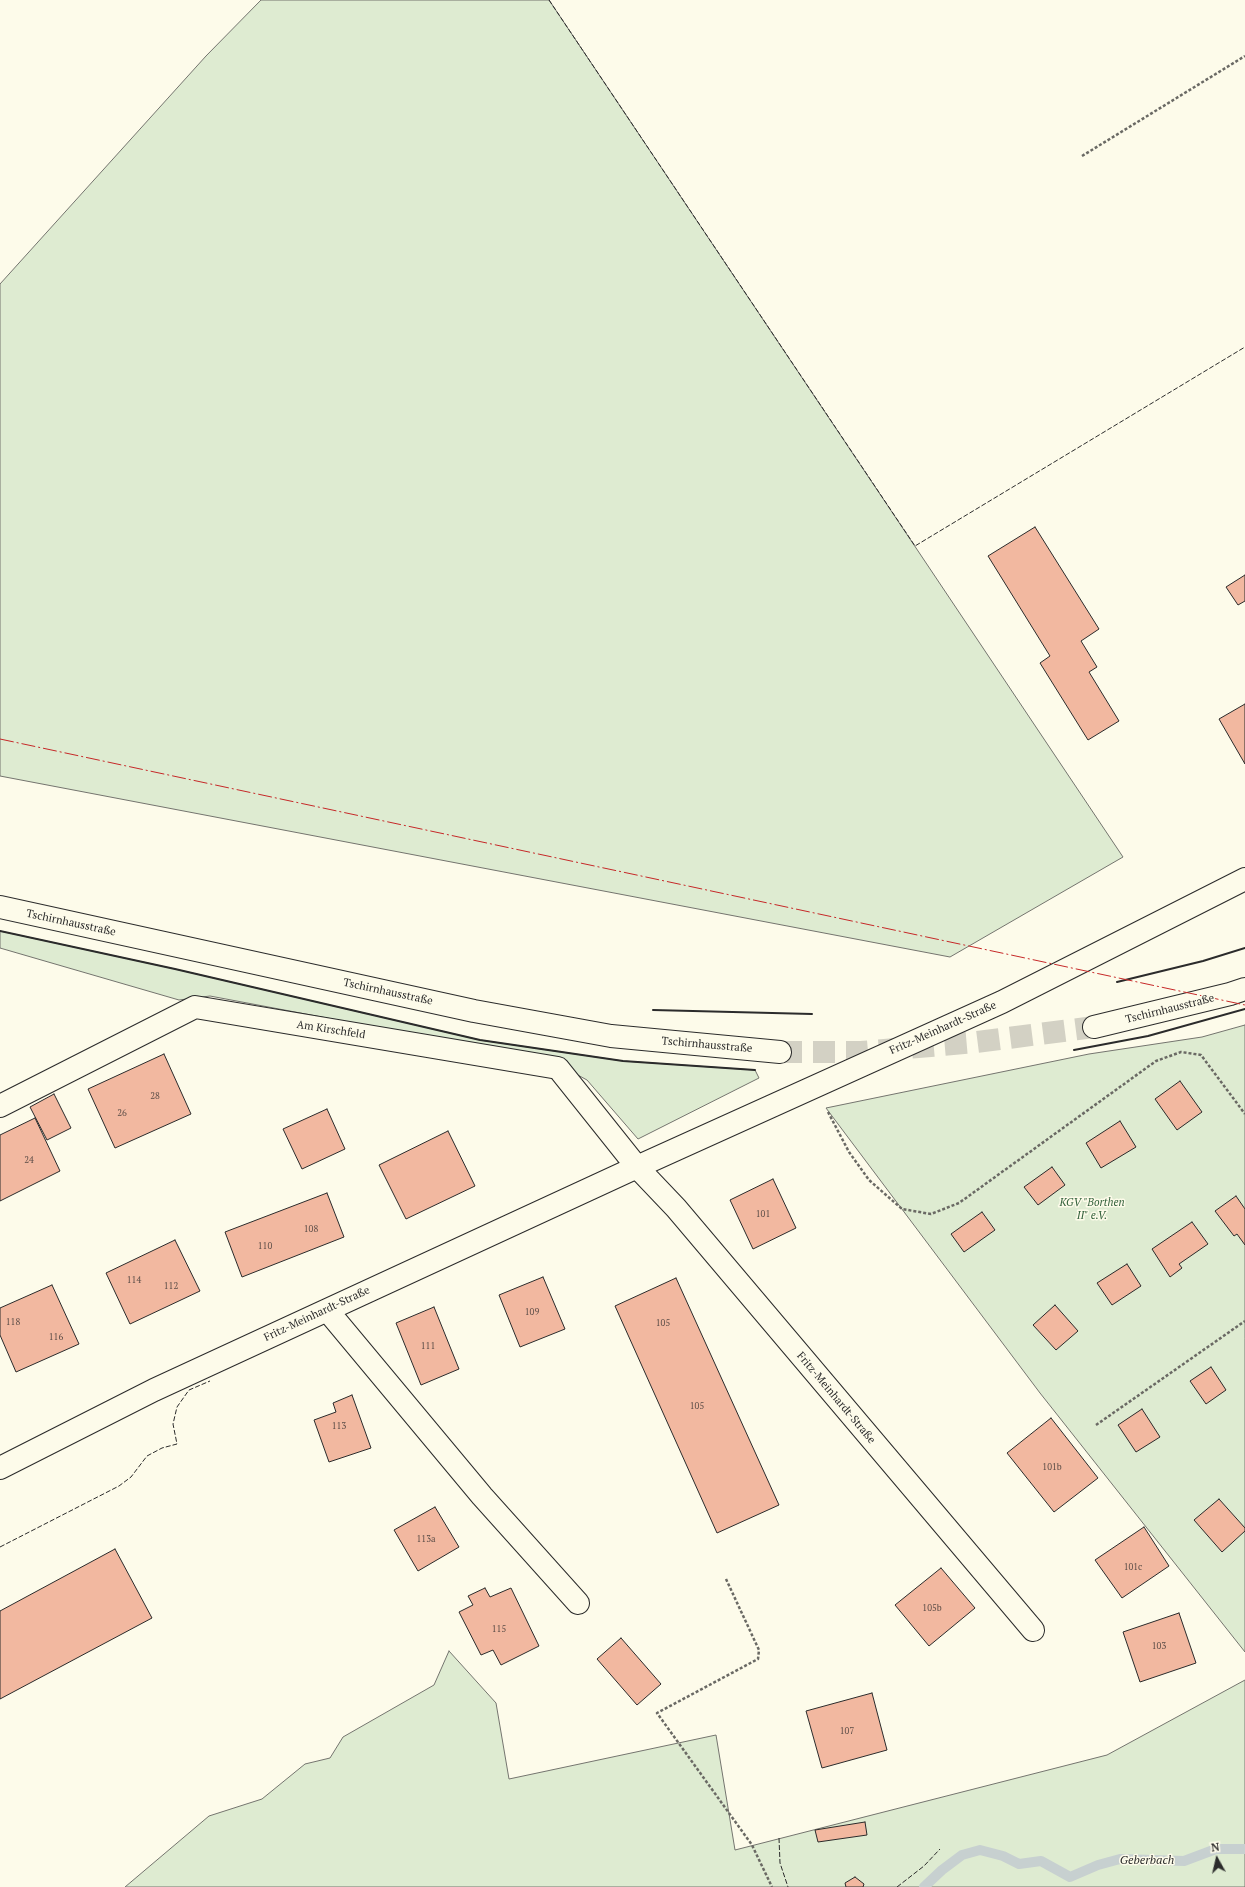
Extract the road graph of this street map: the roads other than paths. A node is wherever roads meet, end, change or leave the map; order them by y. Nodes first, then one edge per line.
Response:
1 (1245, 879) edge
2 (0, 908) edge
3 (1245, 989) edge
4 (1094, 1027) tunnel mouth
5 (780, 1052) tunnel mouth
6 (0, 1106) edge
7 (637, 1167) junction
8 (327, 1310) junction
9 (0, 1468) edge
10 (578, 1603) dead end
11 (1033, 1630) dead end

1 - 7 street, Fritz-Meinhardt-Straße
2 - 5 street, Tschirnhausstraße
3 - 4 street, Tschirnhausstraße
6 - 7 street, Am Kirschfeld
7 - 8 street, Fritz-Meinhardt-Straße
7 - 11 street, Fritz-Meinhardt-Straße
8 - 9 street, Fritz-Meinhardt-Straße
8 - 10 street

